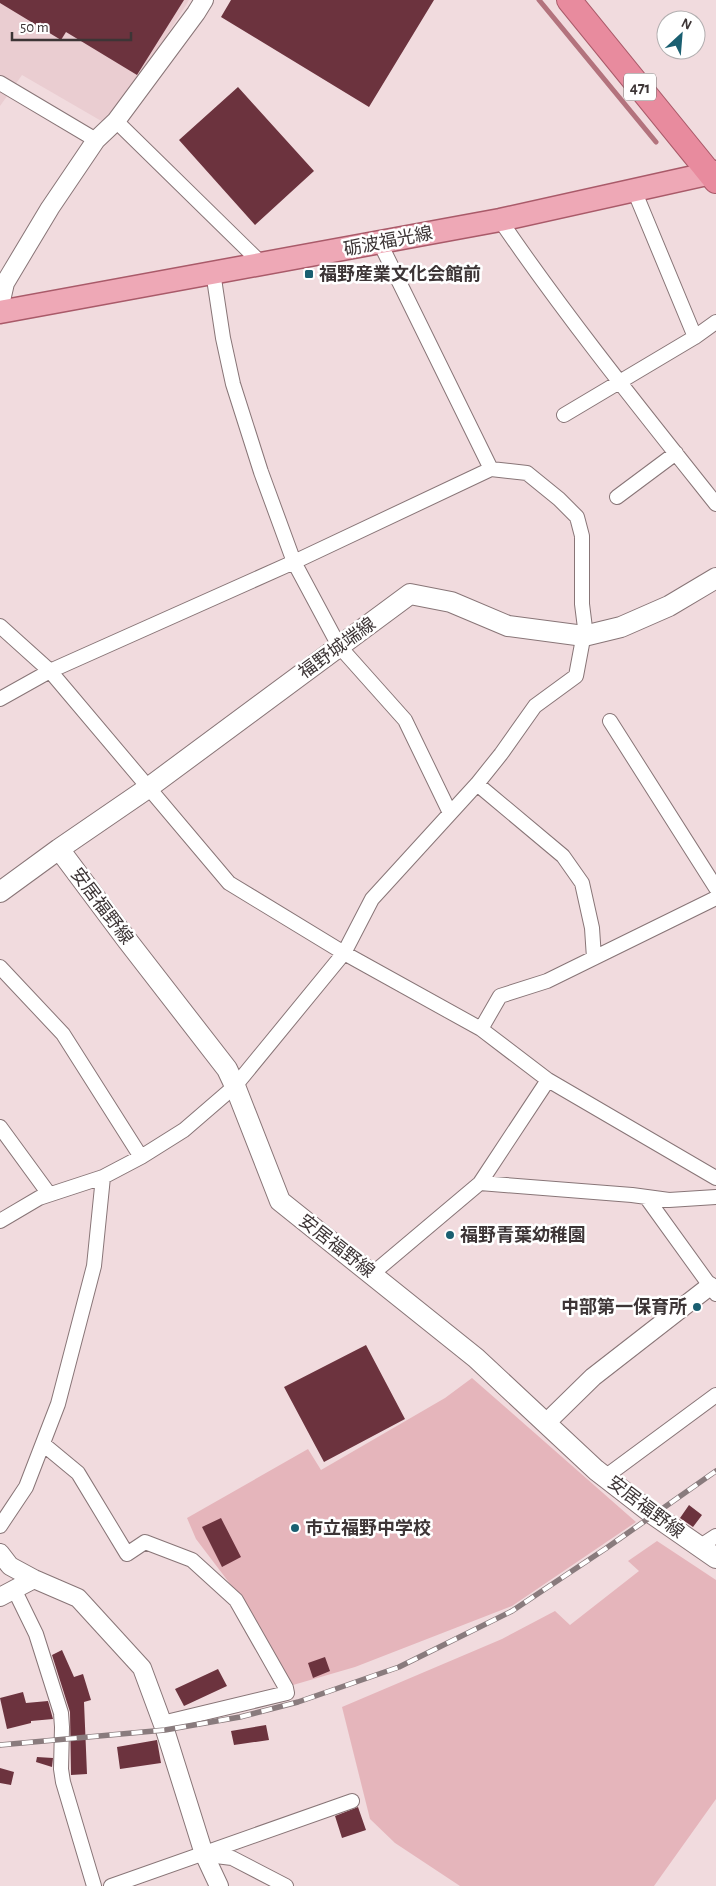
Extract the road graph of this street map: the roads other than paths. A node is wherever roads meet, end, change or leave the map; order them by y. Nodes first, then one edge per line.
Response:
1 (204, 0) edge
2 (569, 0) edge
3 (0, 83) edge
4 (116, 121) junction
5 (96, 140) junction
6 (714, 176) edge
7 (634, 190) junction
8 (500, 220) junction
9 (380, 243) junction
10 (262, 264) junction
11 (213, 272) junction
12 (0, 305) edge
13 (0, 312) edge
14 (716, 322) edge
15 (695, 337) junction
16 (619, 382) junction
17 (564, 415) dead end
18 (676, 453) junction
19 (491, 469) junction
20 (617, 497) dead end
21 (716, 504) edge
22 (294, 562) junction
23 (716, 578) edge
24 (0, 626) edge
25 (584, 636) junction
26 (339, 646) junction
27 (50, 671) junction
28 (0, 699) edge
29 (610, 721) dead end
30 (476, 784) junction
31 (148, 788) junction
32 (450, 813) junction
33 (60, 848) junction
34 (716, 888) edge
35 (0, 892) edge
36 (716, 898) edge
37 (344, 953) junction
38 (594, 958) junction
39 (0, 967) edge
40 (481, 1030) junction
41 (548, 1080) junction
42 (235, 1086) junction
43 (0, 1127) edge
44 (141, 1157) junction
45 (103, 1177) junction
46 (716, 1178) edge
47 (480, 1183) junction
48 (49, 1194) junction
49 (646, 1197) junction
50 (716, 1197) edge
51 (0, 1221) edge
52 (372, 1274) junction
53 (713, 1290) edge
54 (716, 1395) edge
55 (546, 1424) junction
56 (43, 1444) junction
57 (605, 1477) junction
58 (0, 1526) edge
59 (708, 1542) edge
60 (0, 1553) edge
61 (716, 1558) edge
62 (34, 1579) junction
63 (7, 1593) edge
64 (162, 1723) junction
65 (352, 1800) dead end
66 (204, 1854) junction
67 (94, 1886) edge
68 (111, 1886) edge
69 (219, 1886) edge
70 (286, 1886) edge

1 - 4 street
2 - 6 highway, 471
3 - 5 street
4 - 5 street
4 - 10 street
5 - 12 street
6 - 7 main road, 砺波福光線
7 - 8 main road, 砺波福光線
7 - 15 street
8 - 9 main road, 砺波福光線
8 - 16 street
9 - 10 main road, 砺波福光線
9 - 19 street
10 - 11 main road, 砺波福光線
11 - 13 main road, 砺波福光線
11 - 22 street
14 - 15 street
15 - 16 street
16 - 17 street
16 - 18 street
18 - 20 street
18 - 21 street
19 - 22 street
19 - 25 street
22 - 26 street
22 - 27 street
23 - 25 main road, 福野城端線
24 - 27 street
25 - 26 main road, 福野城端線
25 - 30 street
26 - 31 main road, 福野城端線
26 - 32 street
27 - 28 street
27 - 31 street
29 - 34 street
30 - 32 street
30 - 38 street
31 - 33 main road, 福野城端線
31 - 37 street
32 - 37 street
33 - 35 main road, 福野城端線
33 - 42 main road, 安居福野線
36 - 38 street
37 - 40 street
37 - 42 street
38 - 40 street
39 - 44 street
40 - 41 street
41 - 46 street
41 - 47 street
42 - 44 street
42 - 52 main road, 安居福野線
43 - 48 street
44 - 45 street
45 - 48 street
45 - 56 street
47 - 49 street
47 - 52 street
48 - 51 street
49 - 50 street
49 - 53 street
52 - 55 main road, 安居福野線
53 - 55 street
54 - 57 street
55 - 57 main road, 安居福野線
56 - 58 street
56 - 64 street
57 - 59 main road, 安居福野線
59 - 61 main road, 安居福野線
60 - 62 street
62 - 63 street
62 - 64 street
63 - 67 street
64 - 66 street
65 - 66 street
66 - 68 street
66 - 69 street
66 - 70 street

